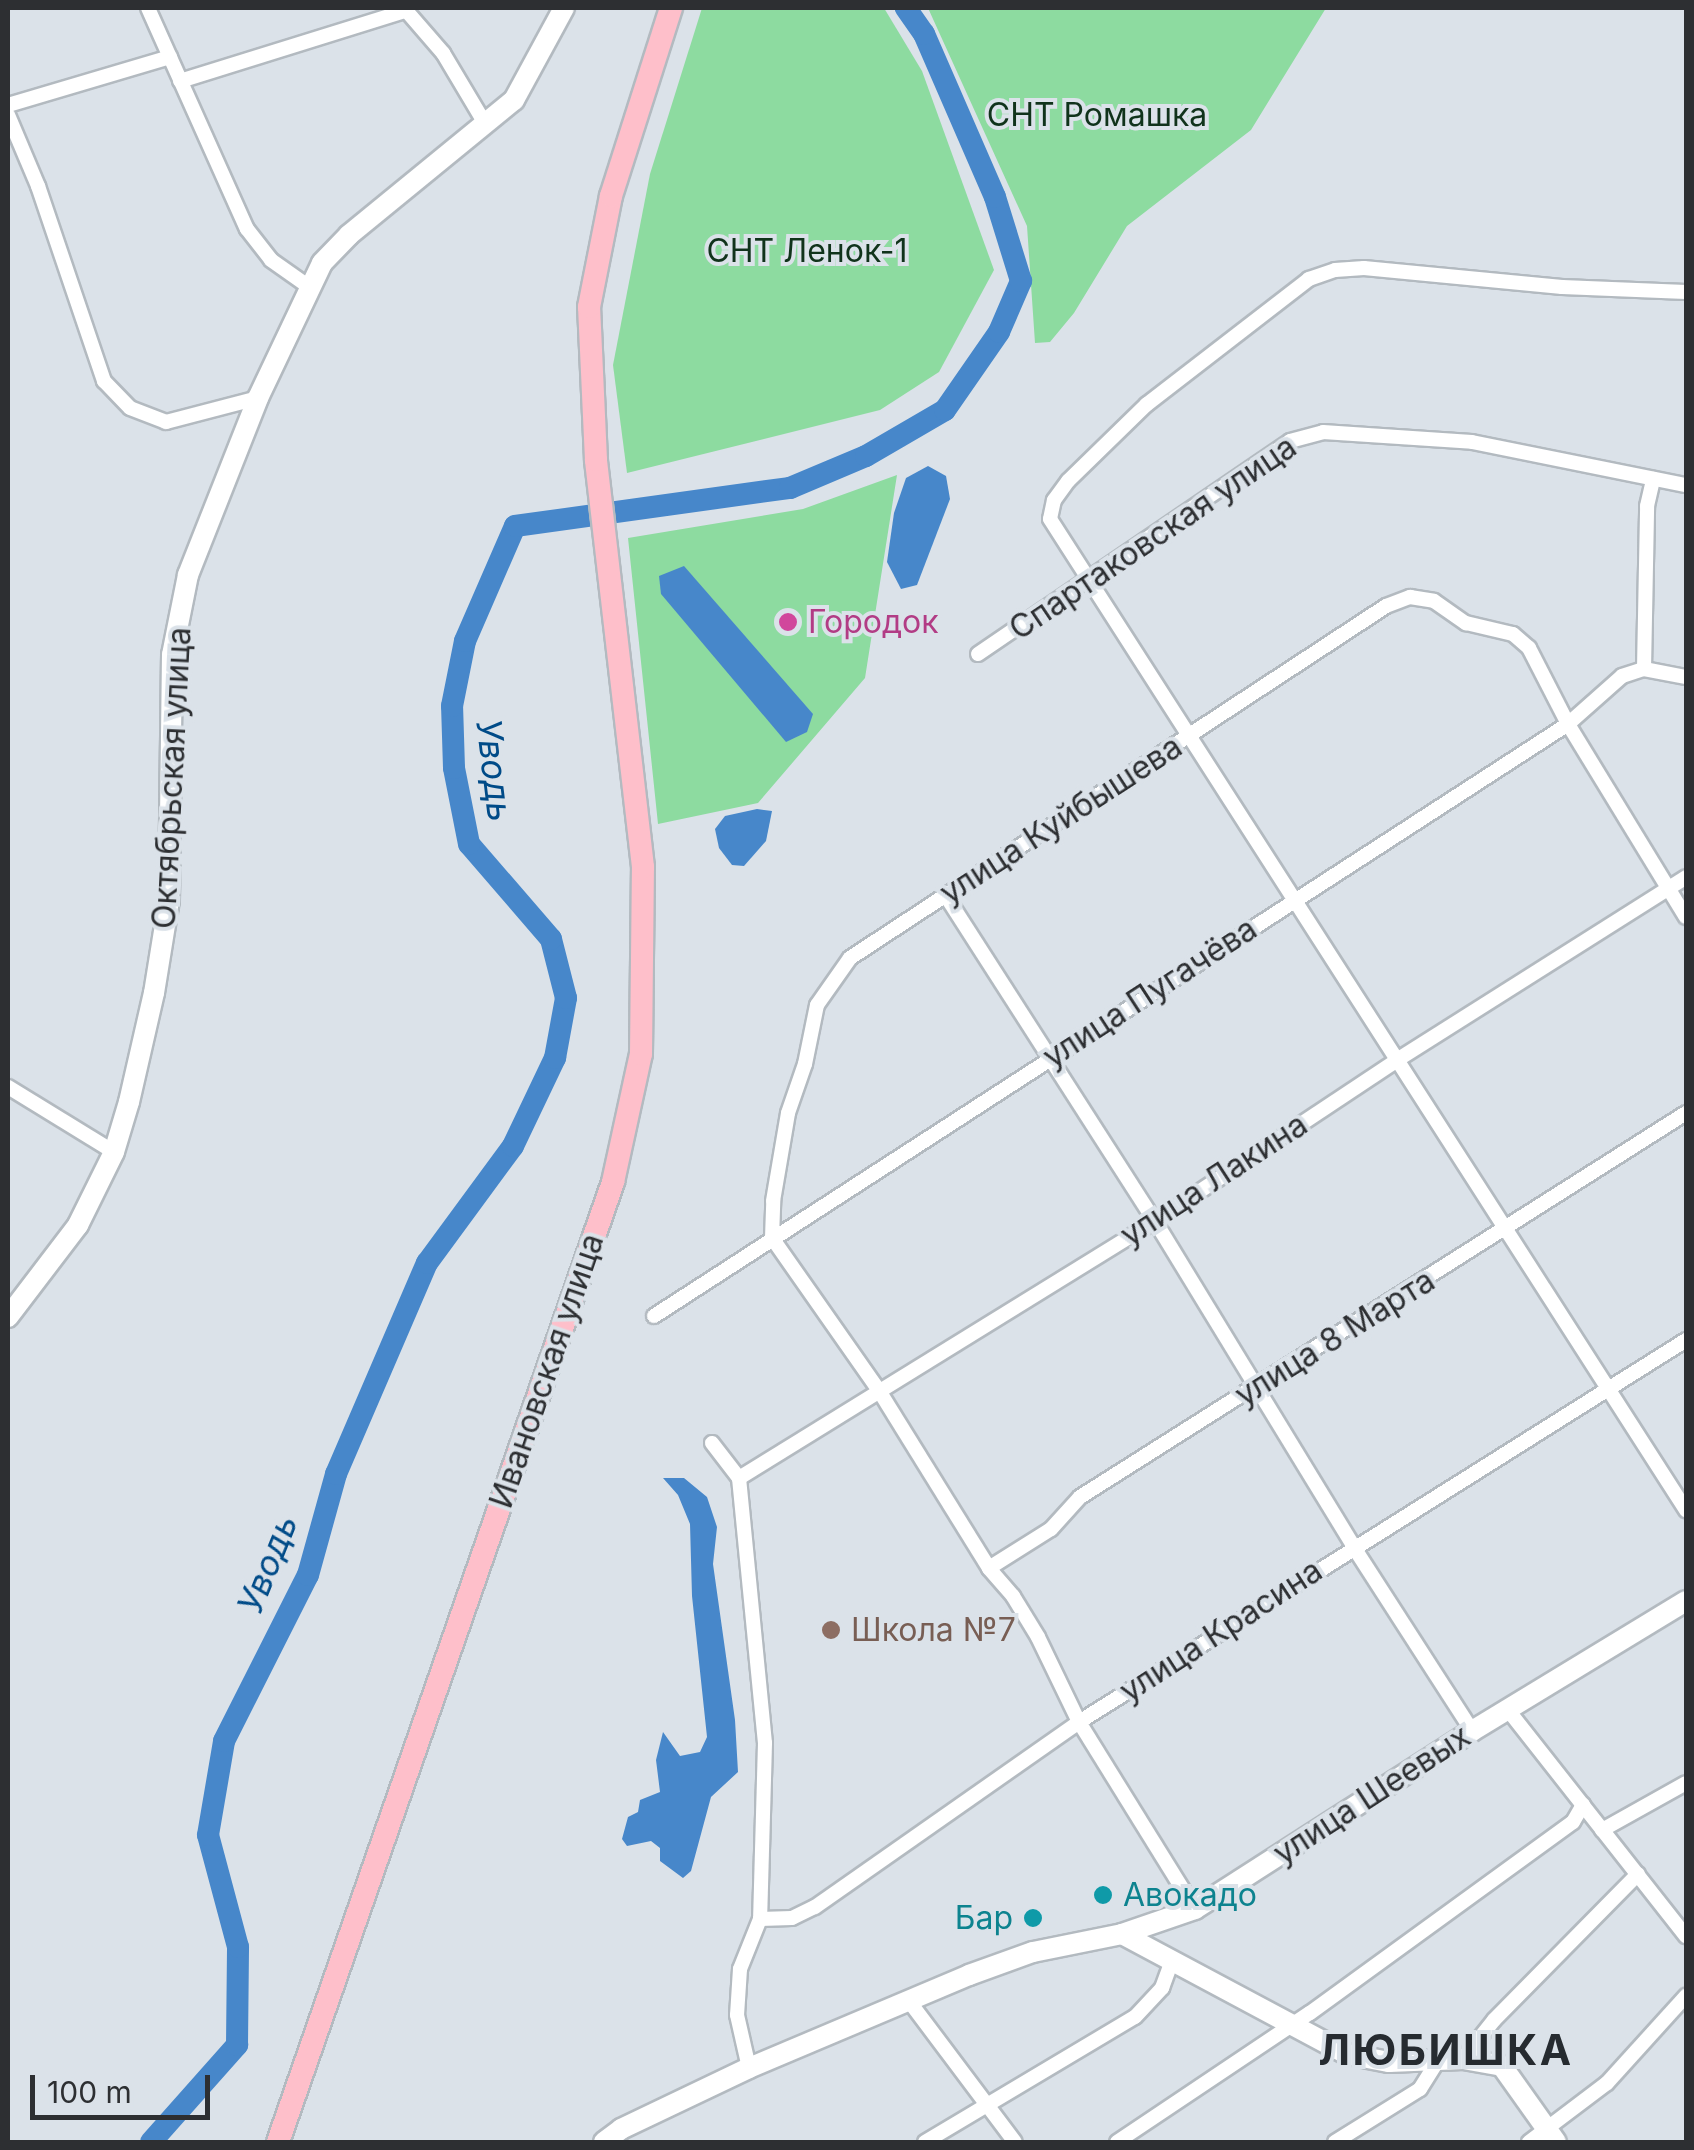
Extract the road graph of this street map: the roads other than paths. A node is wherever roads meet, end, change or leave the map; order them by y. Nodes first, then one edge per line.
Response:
1 (148, 8) edge
2 (564, 8) edge
3 (671, 8) edge
4 (405, 9) edge
5 (170, 57) junction
6 (180, 82) junction
7 (8, 105) edge
8 (8, 114) edge
9 (486, 125) junction
10 (308, 286) junction
11 (1686, 292) edge
12 (258, 398) junction
13 (1653, 478) junction
14 (1686, 485) edge
15 (1088, 579) junction
16 (978, 654) dead end
17 (1644, 668) junction
18 (1686, 677) edge
19 (1568, 724) junction
20 (1189, 735) junction
21 (1686, 877) edge
22 (1668, 888) junction
23 (946, 896) junction
24 (1295, 900) junction
25 (1686, 917) edge
26 (1049, 1058) junction
27 (1397, 1060) junction
28 (8, 1087) edge
29 (1686, 1113) edge
30 (114, 1152) junction
31 (1155, 1220) junction
32 (1506, 1229) junction
33 (772, 1238) junction
34 (654, 1316) dead end
35 (8, 1317) edge
36 (1686, 1340) edge
37 (1259, 1386) junction
38 (1610, 1390) junction
39 (880, 1392) junction
40 (712, 1443) dead end
41 (739, 1478) junction
42 (1686, 1510) edge
43 (1353, 1546) junction
44 (989, 1568) junction
45 (1686, 1602) edge
46 (1508, 1710) junction
47 (1078, 1722) junction
48 (1472, 1731) junction
49 (1686, 1784) edge
50 (1582, 1804) junction
51 (1602, 1830) junction
52 (1638, 1874) junction
53 (1195, 1909) junction
54 (760, 1920) junction
55 (1122, 1934) junction
56 (1686, 1936) edge
57 (1172, 1960) junction
58 (1686, 1996) edge
59 (909, 2001) junction
60 (1292, 2024) junction
61 (1463, 2059) junction
62 (1438, 2060) junction
63 (749, 2068) junction
64 (988, 2106) junction
65 (1552, 2136) edge
66 (278, 2142) edge
67 (604, 2142) edge
68 (925, 2142) edge
69 (1015, 2142) edge
70 (1117, 2142) edge
71 (1335, 2142) edge
72 (1529, 2142) edge

1 - 5 street
2 - 9 street, Октябрьская улица
3 - 66 main road, Ивановская улица
4 - 6 street
4 - 9 street
5 - 6 street
5 - 7 street
6 - 10 street
8 - 12 street
9 - 10 street, Октябрьская улица
10 - 12 street, Октябрьская улица
11 - 15 street
12 - 30 street, Октябрьская улица
13 - 14 street, Спартаковская улица
13 - 15 street, Спартаковская улица
13 - 17 street
15 - 16 street, Спартаковская улица
15 - 20 street
17 - 18 street
17 - 19 street, улица Пугачёва
19 - 20 street, улица Куйбышева
19 - 22 street
19 - 24 street, улица Пугачёва
20 - 23 street, улица Куйбышева
20 - 24 street
21 - 22 street, улица Лакина
22 - 25 street
22 - 27 street, улица Лакина
23 - 26 street
23 - 33 street, улица Куйбышева
24 - 26 street, улица Пугачёва
24 - 27 street
26 - 31 street
26 - 33 street, улица Пугачёва
27 - 31 street, улица Лакина
27 - 32 street
28 - 30 street
29 - 32 street, улица 8 Марта
30 - 35 street, Октябрьская улица
31 - 37 street
31 - 39 street, улица Лакина
32 - 37 street, улица 8 Марта
32 - 38 street
33 - 34 street, улица Пугачёва
33 - 39 street
36 - 38 street, улица Красина
37 - 43 street
37 - 44 street, улица 8 Марта
38 - 42 street
38 - 43 street, улица Красина
39 - 41 street, улица Лакина
39 - 44 street
40 - 41 street
41 - 54 street
43 - 47 street, улица Красина
43 - 48 street
44 - 47 street
45 - 46 street, улица Шеевых
46 - 48 street, улица Шеевых
46 - 50 street
47 - 53 street
47 - 54 street, улица Красина
48 - 53 street, улица Шеевых
49 - 51 street
50 - 51 street
50 - 60 street
51 - 52 street
52 - 56 street
52 - 61 street
53 - 55 street, улица Шеевых
54 - 63 street
55 - 57 street
55 - 59 street, улица Шеевых
57 - 60 street
57 - 64 street
58 - 65 street
59 - 63 street, улица Шеевых
59 - 64 street
60 - 62 street
60 - 70 street
61 - 62 street
61 - 65 street
62 - 71 street
63 - 67 street, улица Шеевых
64 - 68 street
64 - 69 street
65 - 72 street

